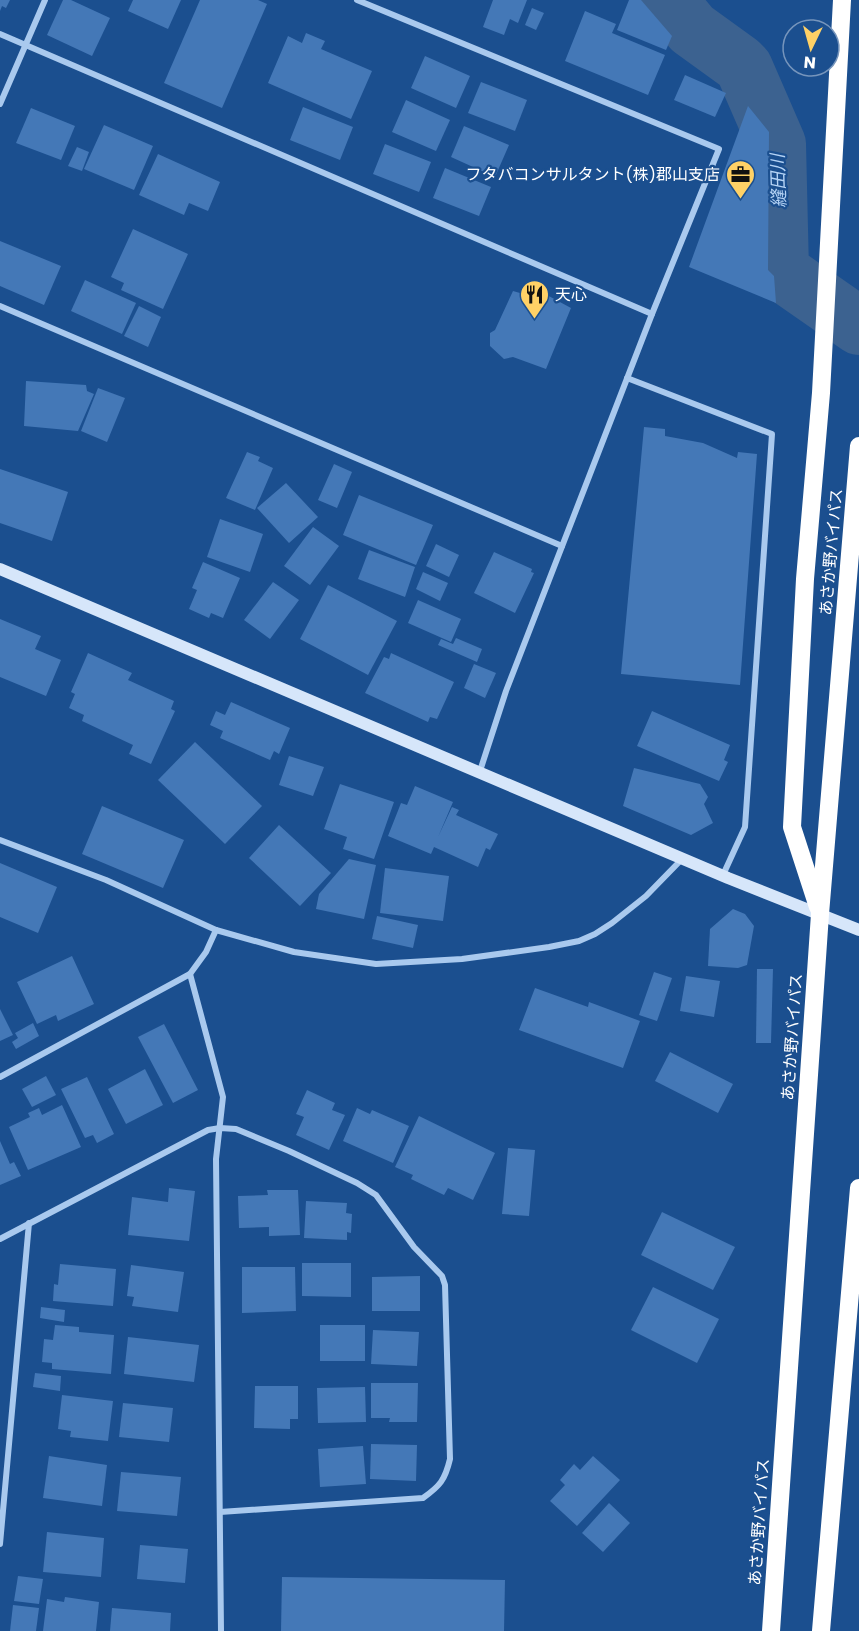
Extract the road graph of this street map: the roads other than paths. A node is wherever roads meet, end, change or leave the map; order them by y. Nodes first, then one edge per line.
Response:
1 (45, 0) edge
2 (357, 0) edge
3 (842, 0) edge
4 (0, 34) edge
5 (25, 44) junction
6 (0, 104) edge
7 (0, 306) edge
8 (652, 314) junction
9 (627, 378) junction
10 (859, 447) edge
11 (562, 546) junction
12 (0, 569) edge
13 (480, 771) junction
14 (0, 840) edge
15 (683, 858) junction
16 (723, 875) junction
17 (820, 914) junction
18 (216, 930) junction
19 (859, 930) edge
20 (190, 974) junction
21 (0, 1077) edge
22 (220, 1128) junction
23 (859, 1188) edge
24 (29, 1223) junction
25 (0, 1239) edge
26 (220, 1512) junction
27 (0, 1544) edge
28 (220, 1631) edge
29 (771, 1631) edge
30 (821, 1631) edge

1 - 5 street
2 - 8 street
3 - 17 highway
4 - 5 street
5 - 6 street
5 - 8 street
7 - 11 street
8 - 9 street
9 - 11 street
9 - 16 street
10 - 17 highway, あさか野バイパス
11 - 13 street
12 - 13 street
13 - 15 street
14 - 18 street
15 - 16 street
15 - 18 street
16 - 17 street
17 - 19 street
17 - 29 highway, あさか野バイパス
18 - 20 street
20 - 21 street
20 - 22 street
22 - 24 street
22 - 26 street
22 - 26 street
23 - 30 highway
24 - 25 street
24 - 27 street
26 - 28 street

